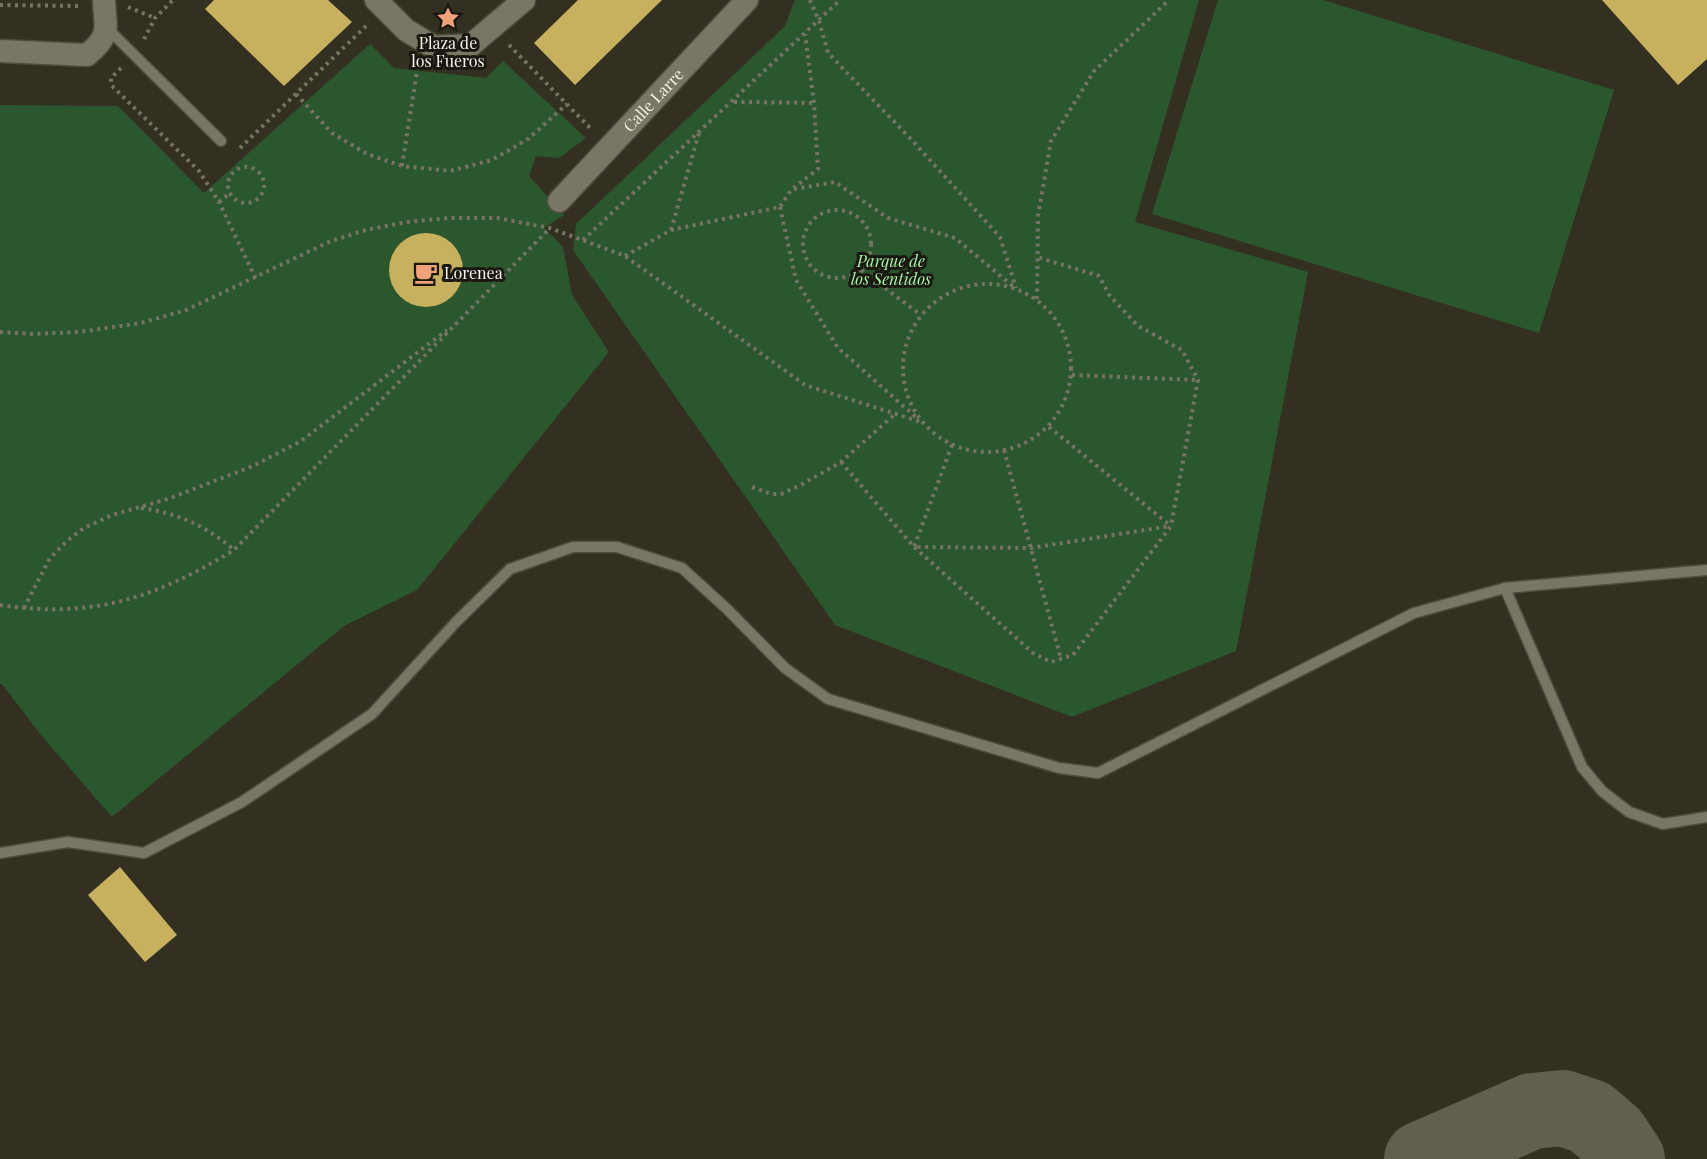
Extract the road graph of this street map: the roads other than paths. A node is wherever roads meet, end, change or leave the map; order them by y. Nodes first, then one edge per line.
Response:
1 (104, 0) edge
2 (524, 0) edge
3 (747, 0) edge
4 (380, 4) edge
5 (107, 28) junction
6 (0, 51) edge
7 (221, 141) road end
8 (559, 201) road end
9 (1707, 570) edge
10 (1505, 588) junction
11 (1707, 817) edge
12 (0, 853) edge

1 - 5 street
2 - 4 street
3 - 8 street, Calle Larre
5 - 6 street
5 - 7 lane
9 - 10 lane
10 - 11 lane
10 - 12 lane

